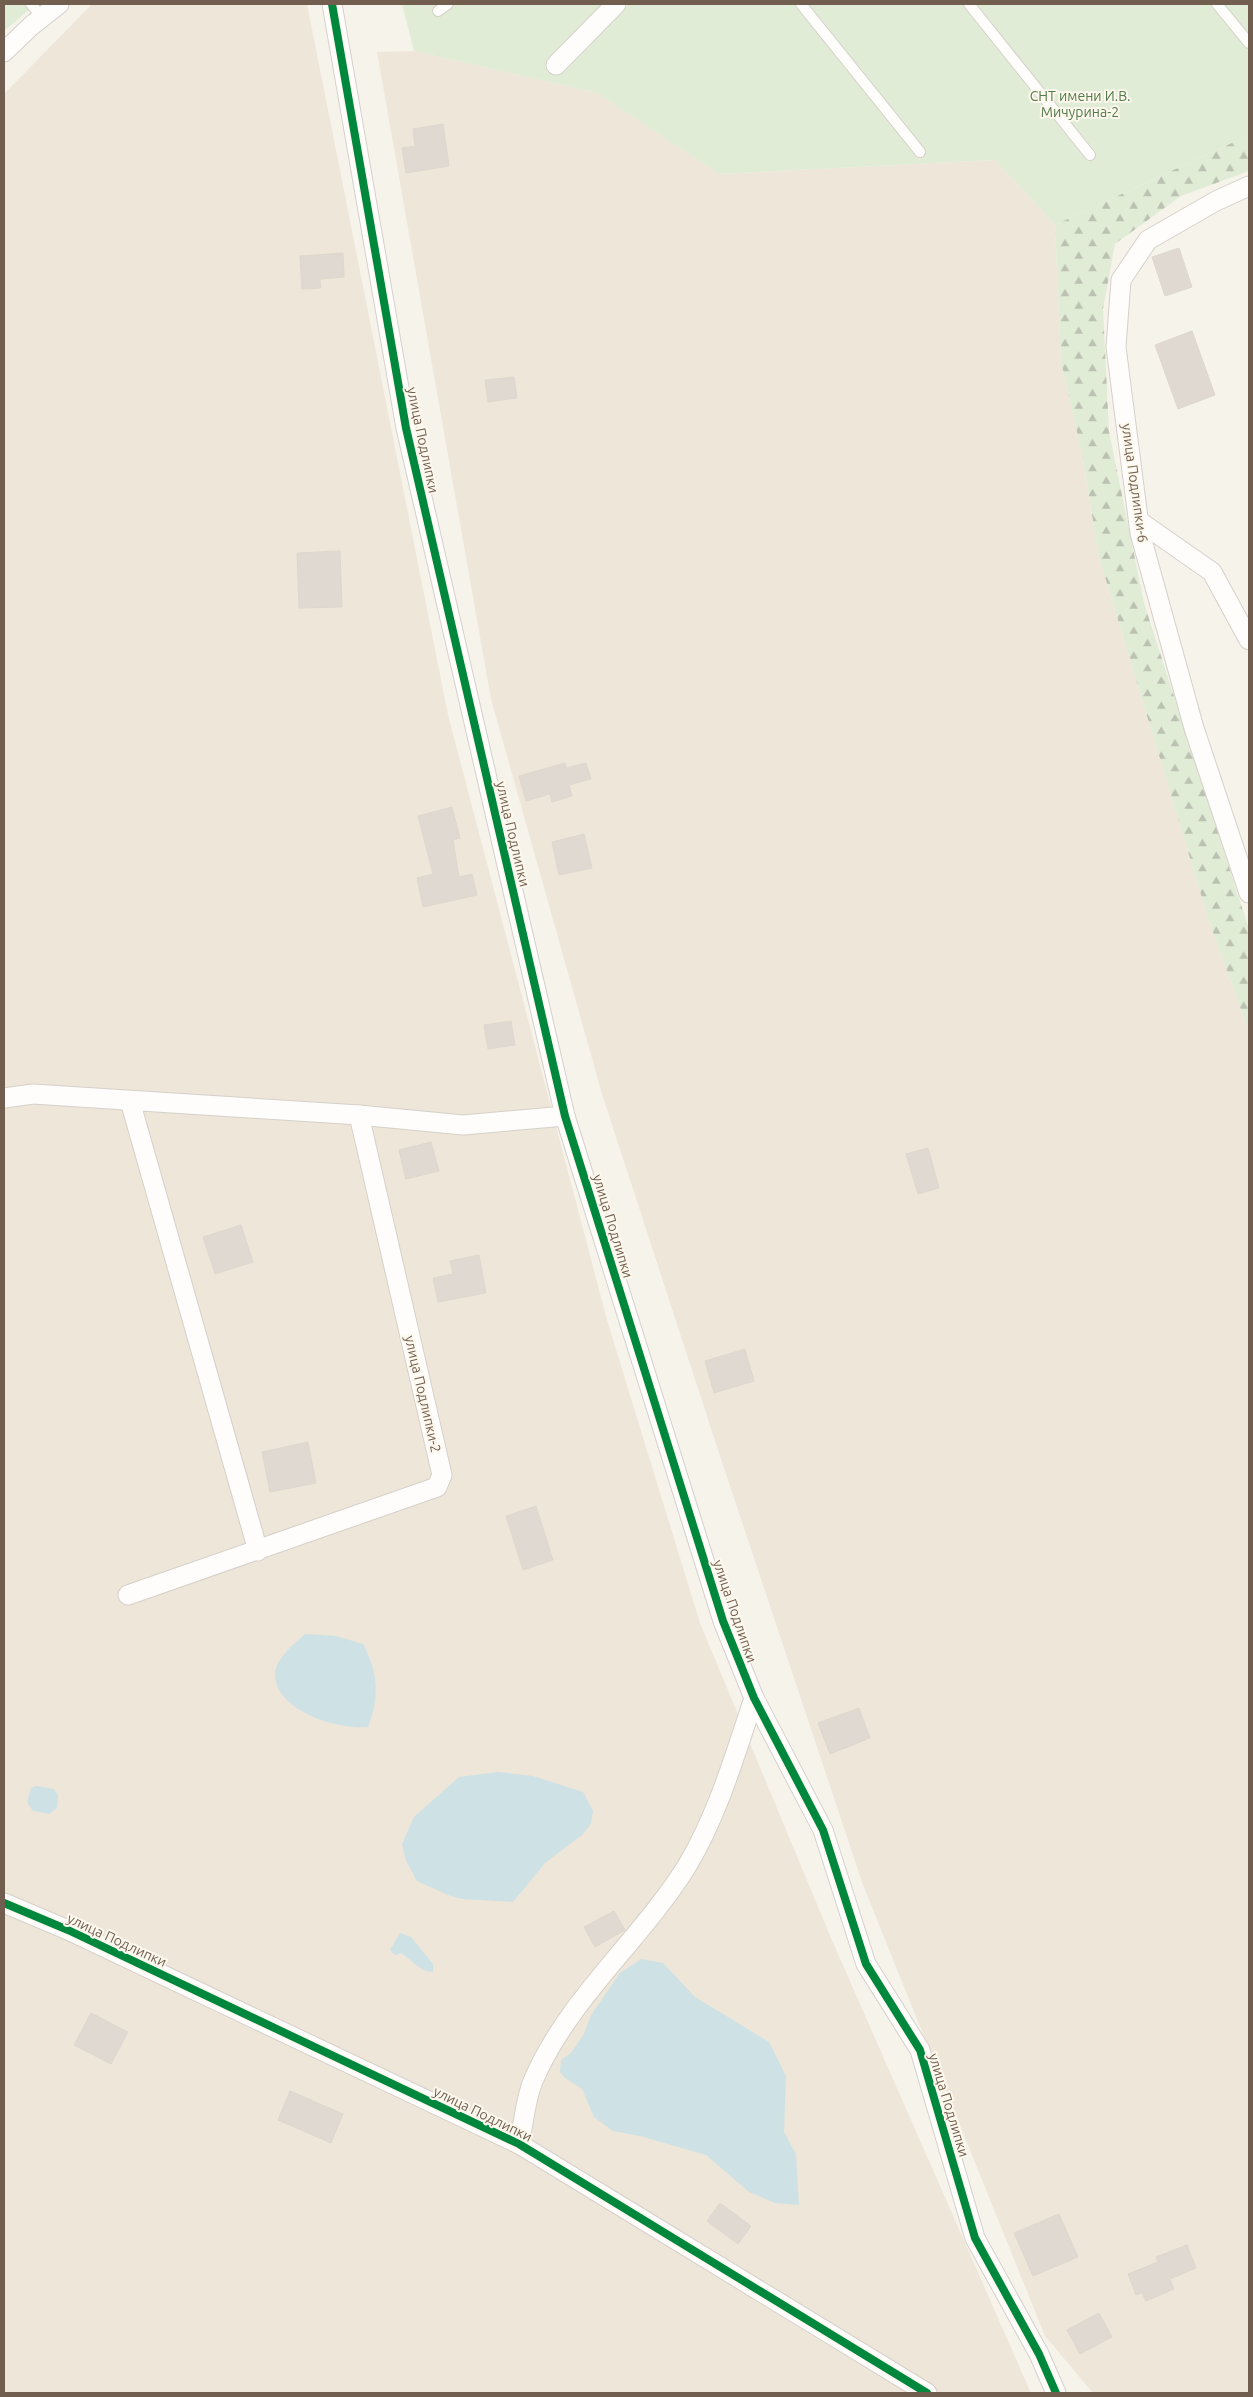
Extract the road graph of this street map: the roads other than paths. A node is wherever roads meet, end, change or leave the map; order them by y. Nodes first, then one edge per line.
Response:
1 (59, 4) edge
2 (332, 4) edge
3 (448, 4) edge
4 (616, 4) edge
5 (801, 4) edge
6 (969, 4) edge
7 (1217, 4) edge
8 (37, 10) edge
9 (438, 11) dead end
10 (1249, 43) edge
11 (4, 52) edge
12 (556, 65) dead end
13 (920, 152) dead end
14 (1090, 155) dead end
15 (1249, 186) edge
16 (1139, 521) junction
17 (1249, 640) edge
18 (1249, 893) edge
19 (4, 1098) edge
20 (130, 1101) junction
21 (359, 1115) junction
22 (566, 1116) junction
23 (258, 1550) junction
24 (128, 1595) dead end
25 (754, 1698) junction
26 (4, 1903) edge
27 (519, 2144) junction
28 (927, 2393) edge
29 (1056, 2393) edge

1 - 8 street
2 - 22 street, улица Подлипки
3 - 9 lane
4 - 12 street
5 - 13 lane
6 - 14 lane
7 - 10 lane
8 - 11 street
15 - 16 street, улица Подлипки-6
16 - 17 street
16 - 18 street, улица Подлипки-6
19 - 20 street
20 - 21 street
20 - 23 street
21 - 22 street
21 - 23 street, улица Подлипки-2
22 - 25 street, улица Подлипки
23 - 24 street, улица Подлипки-2
25 - 27 street
25 - 29 street, улица Подлипки
26 - 27 street, улица Подлипки
27 - 28 street, улица Подлипки

